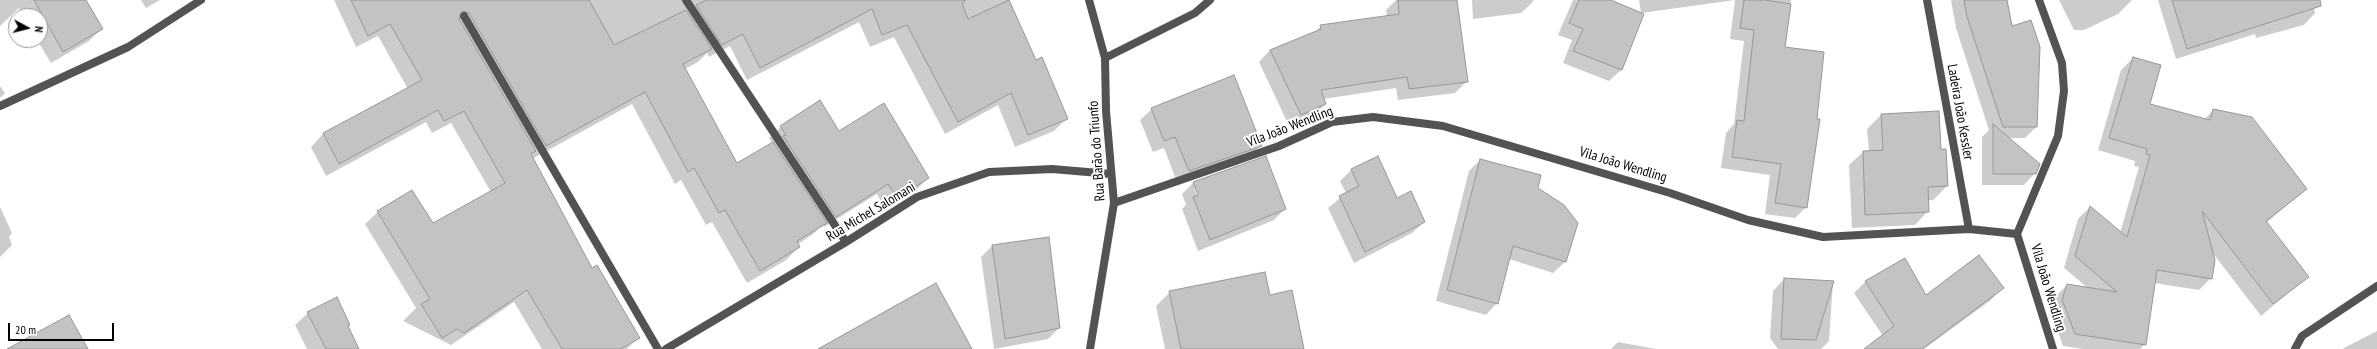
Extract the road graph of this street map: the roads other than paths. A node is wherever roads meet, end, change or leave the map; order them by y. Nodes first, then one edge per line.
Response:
1 (202, 0) edge
2 (686, 0) edge
3 (1089, 0) edge
4 (1210, 0) edge
5 (1927, 0) edge
6 (2039, 0) edge
7 (464, 16) dead end
8 (1105, 58) junction
9 (0, 106) edge
10 (1111, 174) junction
11 (1114, 203) junction
12 (1968, 229) junction
13 (2017, 234) junction
14 (846, 242) junction
15 (2377, 286) edge
16 (658, 349) edge
17 (666, 349) edge
18 (1090, 349) edge
19 (2053, 349) edge
20 (2295, 349) edge

1 - 9 street
2 - 14 street
3 - 8 street, Rua Barão do Triunfo
4 - 8 street
5 - 12 street, Ladeira João Kessler
6 - 13 street
7 - 16 street
8 - 10 street, Rua Barão do Triunfo
10 - 11 street, Rua Barão do Triunfo
10 - 14 street, Rua Michel Salomani
11 - 12 street, Vila João Wendling
11 - 18 street, Rua Barão do Triunfo
12 - 13 street, Vila João Wendling
13 - 19 street, Vila João Wendling
14 - 17 street, Rua Michel Salomani
15 - 20 street

